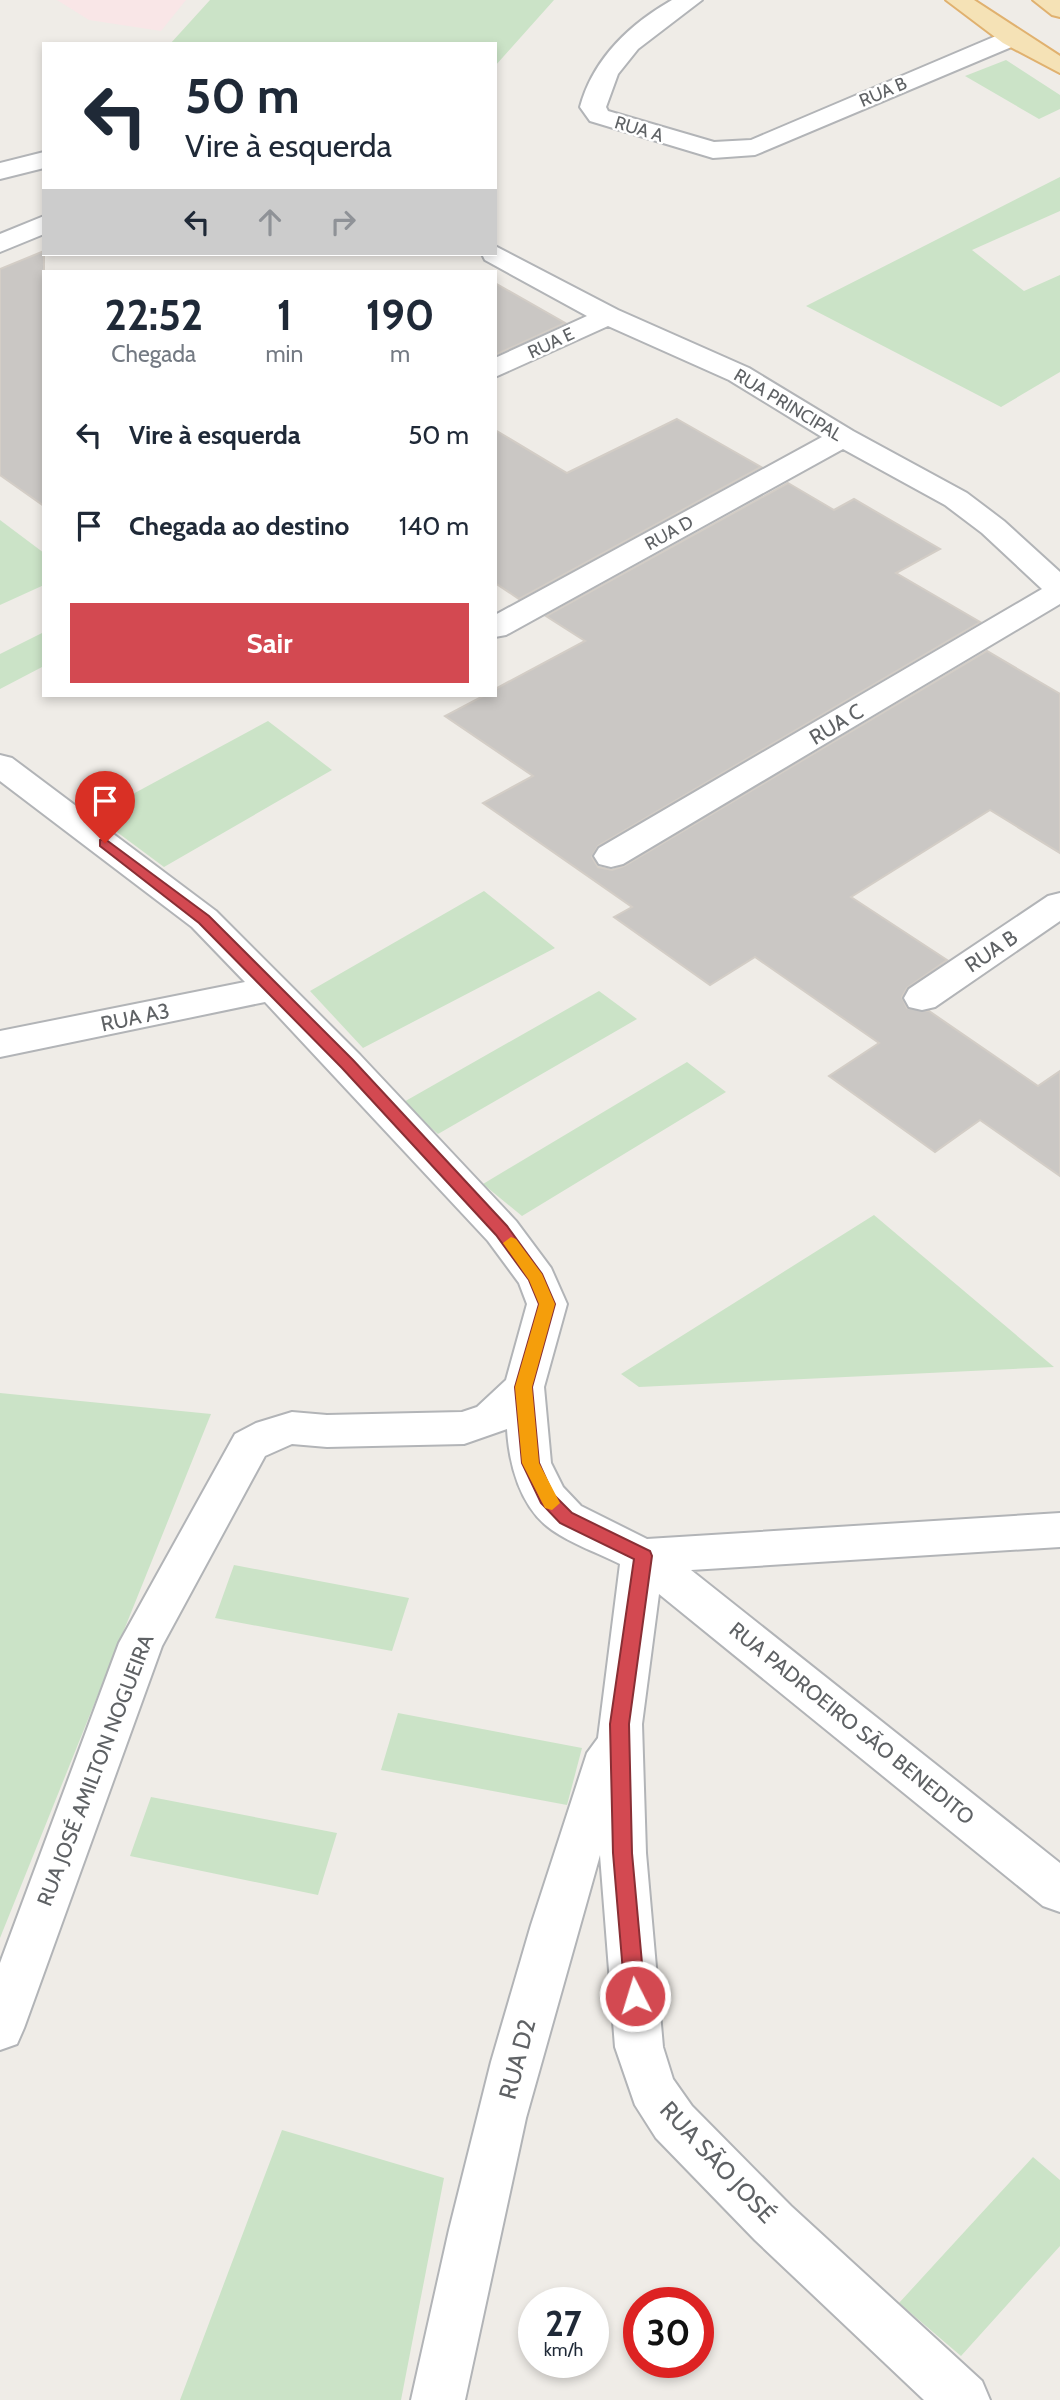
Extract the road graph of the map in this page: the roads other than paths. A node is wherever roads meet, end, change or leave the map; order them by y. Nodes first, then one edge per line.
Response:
1 (690, 0) edge
2 (958, 0) edge
3 (1045, 0) edge
4 (1060, 10) edge
5 (1012, 38) junction
6 (1060, 66) edge
7 (755, 146) joint
8 (42, 160) edge
9 (0, 171) edge
10 (42, 225) edge
11 (0, 244) edge
12 (497, 255) edge
13 (608, 316) junction
14 (497, 368) edge
15 (843, 437) junction
16 (1060, 590) edge
17 (497, 627) edge
18 (0, 765) edge
19 (611, 856) dead end
20 (1060, 904) edge
21 (271, 989) junction
22 (922, 998) dead end
23 (0, 1044) edge
24 (524, 1387) junction
25 (1060, 1530) edge
26 (643, 1556) junction
27 (620, 1724) junction
28 (1060, 1891) edge
29 (0, 2028) edge
30 (438, 2400) edge
31 (963, 2400) edge

1 - 7 street, RUA A
2 - 5 main road
3 - 4 main road
5 - 6 main road
5 - 7 street, RUA B
8 - 9 street
10 - 11 street
12 - 13 street, RUA PRINCIPAL
13 - 14 street, RUA E
13 - 15 street, RUA PRINCIPAL
15 - 16 street, RUA PRINCIPAL
15 - 17 street, RUA D
16 - 19 street, RUA C
18 - 21 street
20 - 22 street, RUA B
21 - 23 street, RUA A3
21 - 24 street
24 - 26 street, RUA PADROEIRO SÃO BENEDITO
24 - 29 street, RUA JOSÉ AMILTON NOGUEIRA
25 - 26 street
26 - 27 street, RUA SÃO JOSÉ
26 - 28 street, RUA PADROEIRO SÃO BENEDITO
27 - 30 street, RUA D2
27 - 31 street, RUA SÃO JOSÉ

